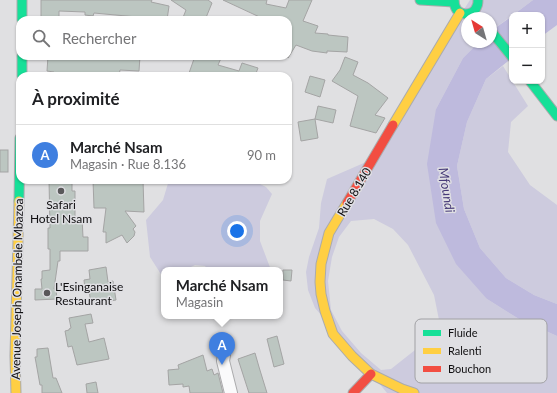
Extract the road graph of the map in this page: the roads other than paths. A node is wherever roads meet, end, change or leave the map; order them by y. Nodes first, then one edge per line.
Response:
1 (22, 0) edge
2 (420, 0) edge
3 (478, 0) edge
4 (454, 1) edge
5 (478, 12) edge
6 (460, 13) joint
7 (22, 16) edge
8 (497, 39) edge
9 (509, 54) edge
10 (22, 60) edge
11 (22, 72) edge
12 (532, 84) edge
13 (557, 116) edge
14 (19, 184) edge
15 (223, 349) dead end
16 (372, 374) junction
17 (16, 393) edge
18 (231, 393) edge
19 (353, 393) edge
20 (414, 393) edge

1 - 7 main road
2 - 4 main road
3 - 5 main road
4 - 6 main road
6 - 16 main road, Rue 8.140
8 - 9 main road
10 - 11 main road
12 - 13 main road
14 - 17 main road, Avenue Joseph Onambele Mbazoa
15 - 18 street
16 - 19 main road
16 - 20 main road, Rue 8.140

